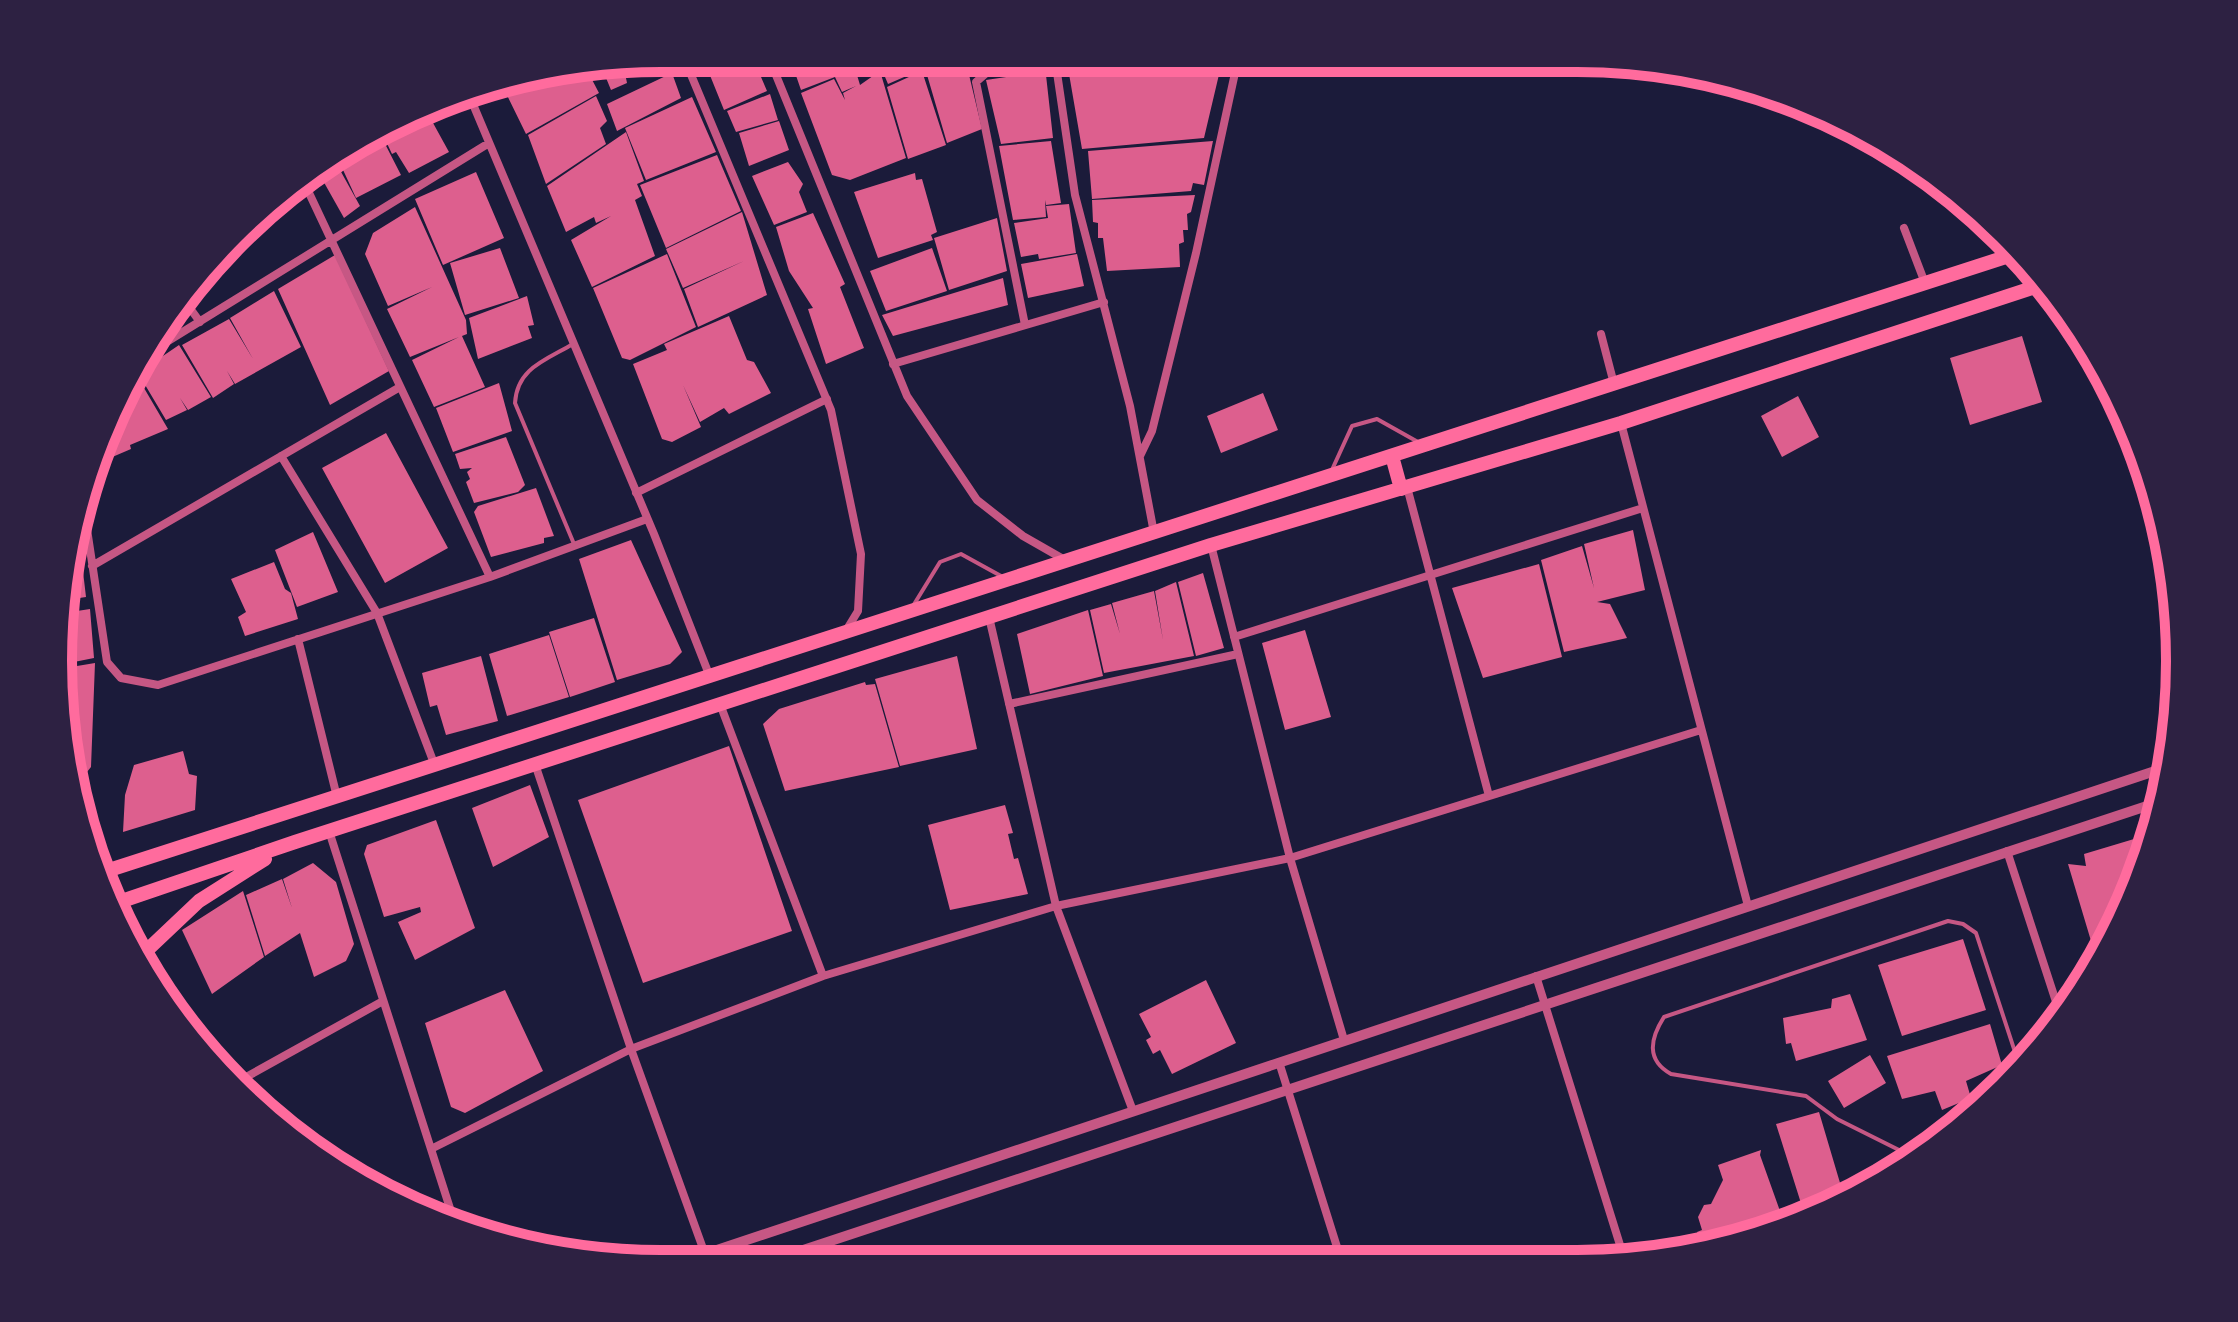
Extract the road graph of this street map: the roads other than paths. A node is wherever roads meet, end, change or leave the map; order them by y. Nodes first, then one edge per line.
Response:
1 (690, 72) edge
2 (775, 72) edge
3 (988, 72) edge
4 (1057, 72) edge
5 (1235, 72) edge
6 (472, 103) edge
7 (489, 143) junction
8 (308, 190) edge
9 (1904, 228) dead end
10 (332, 241) junction
11 (2005, 257) edge
12 (1925, 283) junction
13 (2032, 288) edge
14 (1104, 302) junction
15 (190, 308) edge
16 (200, 322) junction
17 (1025, 325) junction
18 (1601, 334) dead end
19 (165, 343) edge
20 (573, 344) junction
21 (893, 364) junction
22 (1614, 384) junction
23 (400, 387) junction
24 (827, 399) junction
25 (1621, 423) junction
26 (1423, 446) junction
27 (281, 456) junction
28 (1140, 456) junction
29 (1392, 456) junction
30 (1329, 476) junction
31 (1404, 488) junction
32 (636, 493) junction
33 (1643, 508) junction
34 (647, 519) junction
35 (87, 530) edge
36 (1154, 533) junction
37 (1211, 545) junction
38 (575, 546) junction
39 (1066, 560) junction
40 (92, 566) junction
41 (1431, 576) junction
42 (490, 577) junction
43 (1006, 579) junction
44 (910, 609) junction
45 (377, 613) junction
46 (989, 617) junction
47 (847, 629) junction
48 (1234, 637) junction
49 (298, 639) junction
50 (1238, 654) junction
51 (710, 677) junction
52 (720, 704) junction
53 (1009, 704) junction
54 (1701, 730) junction
55 (535, 764) junction
56 (435, 767) junction
57 (2156, 771) edge
58 (1489, 796) junction
59 (337, 799) junction
60 (2148, 806) edge
61 (329, 831) junction
62 (295, 842) junction
63 (2007, 851) junction
64 (1290, 858) junction
65 (144, 860) junction
66 (108, 864) edge
67 (111, 870) edge
68 (123, 900) edge
69 (1056, 906) junction
70 (1748, 906) junction
71 (148, 950) edge
72 (823, 976) junction
73 (1536, 976) junction
74 (383, 1001) junction
75 (2056, 1003) edge
76 (1545, 1004) junction
77 (1344, 1040) junction
78 (631, 1049) junction
79 (2015, 1054) edge
80 (1279, 1062) junction
81 (246, 1078) edge
82 (1287, 1089) junction
83 (1133, 1111) junction
84 (431, 1149) junction
85 (1903, 1152) edge
86 (451, 1211) edge
87 (1621, 1248) edge
88 (704, 1250) edge
89 (717, 1250) edge
90 (803, 1250) edge
91 (1338, 1250) edge

1 - 24 street
2 - 21 street
3 - 17 street
4 - 14 street
5 - 28 street
6 - 7 street
7 - 10 street
7 - 20 street
8 - 10 street
9 - 12 street
10 - 16 street
10 - 23 street
11 - 12 main road
12 - 22 main road
13 - 25 main road
14 - 17 street
14 - 28 street
15 - 16 street
16 - 19 street
17 - 21 street
18 - 22 street
20 - 32 street
20 - 38 lane
21 - 39 street
22 - 26 main road
23 - 27 street
23 - 42 street
24 - 32 street
24 - 47 street
25 - 31 main road
25 - 33 street
26 - 29 main road
26 - 30 lane
27 - 40 street
27 - 45 street
28 - 36 street
29 - 30 main road
29 - 31 main road
30 - 36 main road
31 - 37 main road
31 - 41 street
32 - 34 street
33 - 41 street
33 - 54 street
34 - 38 street
34 - 51 street
35 - 40 street
36 - 39 main road
37 - 46 main road
37 - 48 street
38 - 42 street
39 - 43 main road
40 - 49 street
41 - 48 street
41 - 58 street
42 - 45 street
43 - 44 main road
43 - 44 lane
44 - 47 main road
45 - 49 street
45 - 56 street
46 - 52 main road
46 - 53 street
47 - 51 main road
48 - 50 street
49 - 59 street
50 - 53 street
50 - 64 street
51 - 56 main road
52 - 55 main road
52 - 72 street
53 - 69 street
54 - 58 street
54 - 70 street
55 - 61 main road
55 - 78 street
56 - 59 main road
57 - 70 street
58 - 64 street
59 - 65 main road
60 - 63 street
61 - 62 main road
61 - 74 street
62 - 68 main road
62 - 71 main road
63 - 75 street
63 - 76 street
64 - 69 street
64 - 77 street
65 - 66 main road
65 - 67 main road
69 - 72 street
69 - 83 street
70 - 73 street
72 - 78 street
73 - 76 street
73 - 77 street
74 - 81 street
74 - 84 street
76 - 82 street
76 - 87 street
77 - 80 street
78 - 84 street
78 - 88 street
79 - 85 lane
80 - 82 street
80 - 83 street
82 - 90 street
82 - 91 street
83 - 89 street
84 - 86 street

